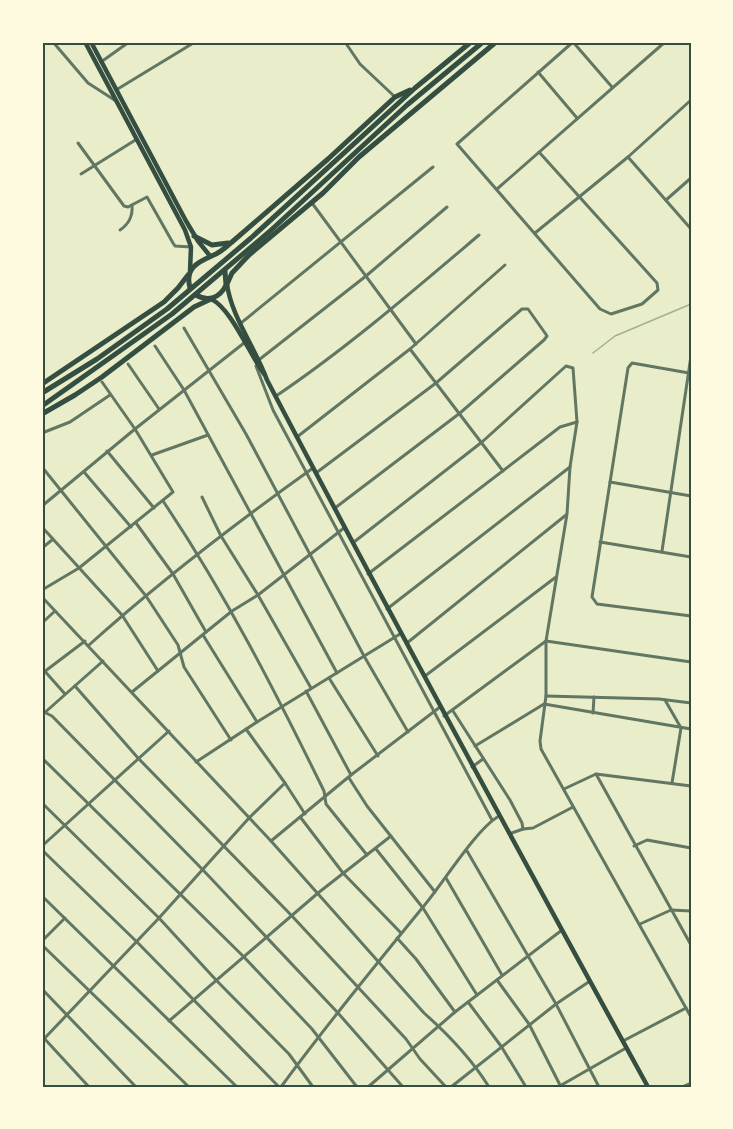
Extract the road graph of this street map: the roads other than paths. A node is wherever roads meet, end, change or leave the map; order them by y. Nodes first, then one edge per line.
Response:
1 (53, 42) edge
2 (85, 42) edge
3 (91, 42) edge
4 (129, 42) edge
5 (195, 42) edge
6 (345, 42) edge
7 (471, 42) edge
8 (483, 42) edge
9 (496, 42) edge
10 (573, 42) edge
11 (665, 42) edge
12 (101, 62) junction
13 (538, 72) junction
14 (612, 87) junction
15 (415, 88) junction
16 (116, 90) junction
17 (393, 95) junction
18 (691, 100) edge
19 (118, 102) junction
20 (577, 118) junction
21 (137, 140) junction
22 (78, 143) dead end
23 (539, 152) junction
24 (628, 157) junction
25 (95, 165) junction
26 (434, 167) dead end
27 (81, 174) dead end
28 (691, 178) edge
29 (496, 189) junction
30 (579, 197) junction
31 (666, 200) junction
32 (312, 203) junction
33 (132, 205) junction
34 (447, 207) dead end
35 (691, 229) edge
36 (120, 230) dead end
37 (536, 233) junction
38 (479, 235) dead end
39 (195, 236) junction
40 (232, 242) junction
41 (341, 243) junction
42 (191, 247) junction
43 (210, 256) junction
44 (220, 263) dead end
45 (505, 265) dead end
46 (190, 270) junction
47 (225, 271) dead end
48 (366, 276) junction
49 (227, 284) junction
50 (190, 288) dead end
51 (196, 295) dead end
52 (211, 298) junction
53 (391, 309) junction
54 (170, 312) junction
55 (241, 323) junction
56 (184, 328) dead end
57 (244, 343) junction
58 (416, 344) junction
59 (155, 346) dead end
60 (410, 349) junction
61 (691, 356) edge
62 (257, 360) junction
63 (128, 364) dead end
64 (208, 370) junction
65 (689, 373) junction
66 (102, 382) dead end
67 (436, 383) junction
68 (42, 384) edge
69 (184, 390) junction
70 (42, 393) edge
71 (110, 394) junction
72 (276, 396) junction
73 (42, 406) edge
74 (159, 410) junction
75 (460, 413) junction
76 (42, 414) edge
77 (577, 422) junction
78 (135, 429) junction
79 (42, 433) edge
80 (208, 435) junction
81 (297, 437) junction
82 (482, 442) junction
83 (107, 452) junction
84 (152, 455) junction
85 (570, 466) junction
86 (42, 467) edge
87 (315, 471) junction
88 (503, 471) junction
89 (84, 472) junction
90 (307, 473) junction
91 (610, 482) junction
92 (60, 491) junction
93 (277, 493) junction
94 (670, 493) junction
95 (691, 496) edge
96 (202, 497) dead end
97 (163, 501) junction
98 (42, 506) edge
99 (154, 508) junction
100 (334, 509) junction
101 (251, 514) junction
102 (567, 514) junction
103 (136, 523) junction
104 (42, 527) edge
105 (130, 527) junction
106 (344, 528) junction
107 (338, 532) junction
108 (221, 536) junction
109 (52, 540) junction
110 (600, 542) junction
111 (352, 543) junction
112 (105, 547) junction
113 (42, 548) edge
114 (662, 551) junction
115 (199, 554) junction
116 (309, 554) junction
117 (691, 557) edge
118 (79, 568) junction
119 (173, 574) junction
120 (284, 574) junction
121 (368, 574) junction
122 (558, 576) junction
123 (42, 590) edge
124 (258, 595) junction
125 (146, 596) junction
126 (42, 597) edge
127 (387, 609) junction
128 (55, 611) junction
129 (232, 611) junction
130 (122, 615) junction
131 (691, 616) edge
132 (42, 623) edge
133 (205, 634) junction
134 (400, 634) junction
135 (394, 638) junction
136 (546, 640) junction
137 (87, 643) junction
138 (406, 644) junction
139 (180, 654) junction
140 (364, 656) junction
141 (103, 662) junction
142 (691, 662) edge
143 (43, 670) edge
144 (158, 671) junction
145 (337, 673) junction
146 (423, 677) junction
147 (329, 678) junction
148 (75, 686) junction
149 (311, 688) junction
150 (306, 691) junction
151 (132, 692) junction
152 (65, 694) junction
153 (546, 696) junction
154 (594, 697) junction
155 (665, 700) junction
156 (691, 703) edge
157 (544, 704) junction
158 (282, 706) junction
159 (440, 707) junction
160 (453, 711) junction
161 (434, 712) junction
162 (43, 713) edge
163 (593, 713) junction
164 (444, 716) junction
165 (257, 722) junction
166 (681, 728) junction
167 (246, 729) junction
168 (691, 729) edge
169 (169, 732) junction
170 (408, 732) junction
171 (231, 740) junction
172 (475, 746) junction
173 (378, 756) junction
174 (42, 758) edge
175 (138, 758) junction
176 (483, 759) junction
177 (196, 762) junction
178 (472, 767) junction
179 (596, 774) junction
180 (350, 777) junction
181 (115, 781) junction
182 (285, 783) junction
183 (672, 783) junction
184 (691, 786) edge
185 (564, 789) junction
186 (325, 796) junction
187 (42, 804) edge
188 (89, 804) junction
189 (573, 807) junction
190 (305, 814) junction
191 (499, 816) junction
192 (249, 818) junction
193 (301, 818) junction
194 (492, 820) junction
195 (64, 825) junction
196 (523, 829) junction
197 (509, 834) junction
198 (390, 836) junction
199 (271, 841) junction
200 (634, 846) junction
201 (224, 847) junction
202 (42, 848) edge
203 (691, 848) edge
204 (375, 849) junction
205 (467, 850) junction
206 (367, 855) junction
207 (203, 870) junction
208 (343, 873) junction
209 (446, 878) junction
210 (318, 892) junction
211 (435, 892) junction
212 (181, 894) junction
213 (42, 896) edge
214 (423, 908) junction
215 (671, 910) junction
216 (691, 911) edge
217 (292, 916) junction
218 (65, 918) junction
219 (159, 918) junction
220 (640, 924) junction
221 (562, 930) junction
222 (401, 933) junction
223 (266, 938) junction
224 (397, 938) junction
225 (137, 942) junction
226 (42, 943) edge
227 (691, 945) edge
228 (244, 957) junction
229 (527, 957) junction
230 (378, 960) junction
231 (114, 966) junction
232 (502, 976) junction
233 (216, 980) junction
234 (497, 980) junction
235 (590, 981) junction
236 (357, 988) junction
237 (42, 989) edge
238 (89, 992) junction
239 (477, 995) junction
240 (193, 1000) junction
241 (468, 1002) junction
242 (556, 1004) junction
243 (686, 1008) junction
244 (455, 1012) junction
245 (67, 1014) junction
246 (338, 1014) junction
247 (691, 1017) edge
248 (169, 1021) junction
249 (529, 1024) junction
250 (440, 1026) junction
251 (318, 1036) junction
252 (43, 1039) edge
253 (623, 1041) junction
254 (501, 1046) junction
255 (412, 1048) junction
256 (626, 1048) junction
257 (297, 1065) junction
258 (477, 1066) junction
259 (590, 1068) junction
260 (389, 1071) junction
261 (691, 1083) edge
262 (89, 1087) edge
263 (135, 1087) edge
264 (189, 1087) edge
265 (237, 1087) edge
266 (280, 1087) edge
267 (314, 1087) edge
268 (357, 1087) edge
269 (368, 1087) edge
270 (403, 1087) edge
271 (446, 1087) edge
272 (451, 1087) edge
273 (489, 1087) edge
274 (526, 1087) edge
275 (560, 1087) edge
276 (599, 1087) edge
277 (648, 1087) edge
278 (682, 1087) edge

1 - 19 street
2 - 19 main road
3 - 12 main road
4 - 12 street
5 - 16 street
6 - 17 street
7 - 15 highway
8 - 54 highway
9 - 32 highway
10 - 13 street
10 - 14 street
11 - 14 street
12 - 16 main road
13 - 20 street
13 - 29 street
14 - 20 street
15 - 17 highway
15 - 54 highway
16 - 39 main road
17 - 40 highway
18 - 24 street
19 - 21 main road
20 - 23 street
21 - 25 street
21 - 42 main road
22 - 25 street
23 - 29 street
23 - 30 street
24 - 30 street
24 - 31 street
25 - 27 street
25 - 33 street
26 - 41 street
28 - 31 street
29 - 37 street
30 - 37 street
30 - 37 street
31 - 35 street
32 - 41 street
32 - 49 highway
33 - 36 street
33 - 42 street
34 - 48 street
38 - 53 street
39 - 40 highway
39 - 43 main road
40 - 43 highway
41 - 48 street
41 - 55 street
42 - 46 main road
43 - 44 highway
43 - 46 highway
45 - 58 street
46 - 50 highway
46 - 68 highway
47 - 49 highway
48 - 53 street
48 - 62 street
49 - 52 highway
49 - 55 main road
51 - 52 highway
52 - 57 main road
52 - 76 highway
53 - 58 street
53 - 72 street
54 - 70 highway
54 - 73 highway
55 - 62 main road
56 - 64 street
57 - 62 main road
57 - 64 street
58 - 60 street
59 - 69 street
60 - 67 street
60 - 81 street
61 - 65 street
62 - 72 main road
62 - 90 street
63 - 74 street
64 - 69 street
64 - 93 street
65 - 91 street
65 - 94 street
66 - 71 street
67 - 75 street
67 - 75 street
67 - 87 street
69 - 74 street
69 - 80 street
71 - 78 street
71 - 79 street
72 - 81 main road
74 - 78 street
75 - 82 street
75 - 100 street
77 - 82 street
77 - 85 street
77 - 88 street
78 - 83 street
78 - 84 street
80 - 84 street
80 - 101 street
81 - 87 main road
82 - 88 street
82 - 111 street
83 - 89 street
83 - 99 street
84 - 97 street
85 - 102 street
85 - 127 street
86 - 92 street
87 - 90 street
87 - 100 main road
88 - 121 street
89 - 92 street
89 - 105 street
90 - 93 street
90 - 107 street
91 - 94 street
91 - 110 street
92 - 98 street
92 - 112 street
93 - 101 street
93 - 116 street
94 - 95 street
94 - 114 street
96 - 108 street
97 - 99 street
97 - 115 street
99 - 103 street
100 - 106 main road
101 - 108 street
101 - 120 street
102 - 122 street
102 - 138 street
103 - 105 street
103 - 119 street
104 - 109 street
105 - 112 street
106 - 107 street
106 - 111 main road
107 - 116 street
107 - 135 street
108 - 115 street
108 - 124 street
109 - 113 street
109 - 118 street
110 - 114 street
110 - 131 street
111 - 121 main road
112 - 118 street
112 - 125 street
114 - 117 street
115 - 119 street
115 - 129 street
116 - 120 street
116 - 140 street
118 - 123 street
118 - 130 street
119 - 125 street
119 - 133 street
120 - 124 street
120 - 145 street
121 - 127 main road
122 - 136 street
122 - 146 street
124 - 129 street
124 - 149 street
125 - 130 street
125 - 139 street
126 - 128 street
127 - 134 main road
128 - 132 street
128 - 137 street
129 - 133 street
129 - 158 street
130 - 137 street
130 - 144 street
133 - 139 street
133 - 165 street
134 - 135 street
134 - 138 main road
135 - 140 street
135 - 161 street
136 - 142 street
136 - 153 street
136 - 160 street
137 - 141 street
137 - 143 street
138 - 146 main road
139 - 144 street
139 - 171 street
140 - 145 street
140 - 170 street
141 - 148 street
141 - 151 street
143 - 152 street
144 - 151 street
145 - 147 street
146 - 159 main road
147 - 149 street
147 - 173 street
148 - 152 street
148 - 175 street
149 - 150 street
150 - 158 street
150 - 180 street
151 - 169 street
152 - 162 street
153 - 154 street
153 - 157 street
154 - 155 street
154 - 163 street
155 - 156 street
155 - 166 street
157 - 163 street
157 - 172 street
157 - 185 street
158 - 165 street
158 - 186 street
159 - 161 street
159 - 164 main road
160 - 164 street
160 - 172 street
161 - 170 street
161 - 194 street
162 - 181 street
163 - 166 street
164 - 178 main road
165 - 167 street
166 - 168 street
166 - 183 street
167 - 171 street
167 - 182 street
169 - 175 street
169 - 177 street
170 - 173 street
171 - 177 street
172 - 176 street
173 - 180 street
174 - 188 street
175 - 181 street
175 - 201 street
176 - 178 street
176 - 196 street
177 - 192 street
178 - 191 main road
179 - 183 street
179 - 185 street
179 - 200 street
180 - 186 street
180 - 198 street
181 - 188 street
181 - 207 street
182 - 190 street
182 - 192 street
183 - 184 street
185 - 189 street
186 - 190 street
186 - 206 street
187 - 195 street
188 - 195 street
188 - 212 street
189 - 196 street
189 - 220 street
190 - 193 street
191 - 194 street
191 - 197 main road
192 - 199 street
192 - 201 street
193 - 199 street
193 - 208 street
194 - 205 street
195 - 202 street
195 - 219 street
196 - 197 street
197 - 221 main road
198 - 204 street
198 - 211 street
199 - 210 street
200 - 203 street
200 - 215 street
201 - 207 street
201 - 217 street
202 - 225 street
204 - 206 street
204 - 214 street
205 - 209 street
205 - 229 street
206 - 208 street
207 - 212 street
207 - 223 street
208 - 210 street
208 - 222 street
209 - 211 street
209 - 232 street
210 - 217 street
210 - 230 street
211 - 214 street
212 - 219 street
212 - 228 street
213 - 218 street
214 - 222 street
214 - 239 street
215 - 216 street
215 - 220 street
215 - 227 street
217 - 223 street
217 - 236 street
218 - 226 street
218 - 231 street
219 - 225 street
219 - 233 street
220 - 243 street
221 - 229 street
221 - 235 main road
222 - 224 street
223 - 228 street
223 - 246 street
224 - 230 street
224 - 244 street
225 - 231 street
225 - 240 street
226 - 238 street
228 - 233 street
228 - 251 street
229 - 232 street
229 - 242 street
230 - 236 street
230 - 250 street
231 - 238 street
231 - 248 street
232 - 234 street
233 - 240 street
233 - 257 street
234 - 239 street
234 - 249 street
235 - 242 street
235 - 253 main road
236 - 246 street
236 - 255 street
237 - 245 street
238 - 245 street
238 - 264 street
239 - 241 street
240 - 248 street
240 - 266 street
241 - 244 street
241 - 254 street
242 - 249 street
242 - 259 street
243 - 247 street
243 - 253 street
244 - 250 street
245 - 252 street
245 - 263 street
246 - 251 street
246 - 260 street
248 - 265 street
249 - 254 street
249 - 275 street
250 - 255 street
250 - 258 street
251 - 257 street
251 - 268 street
252 - 262 street
253 - 256 main road
254 - 258 street
254 - 274 street
255 - 260 street
255 - 271 street
256 - 259 street
256 - 277 main road
257 - 266 street
257 - 267 street
258 - 272 street
258 - 273 street
259 - 275 street
259 - 276 street
260 - 269 street
260 - 270 street
261 - 278 street

